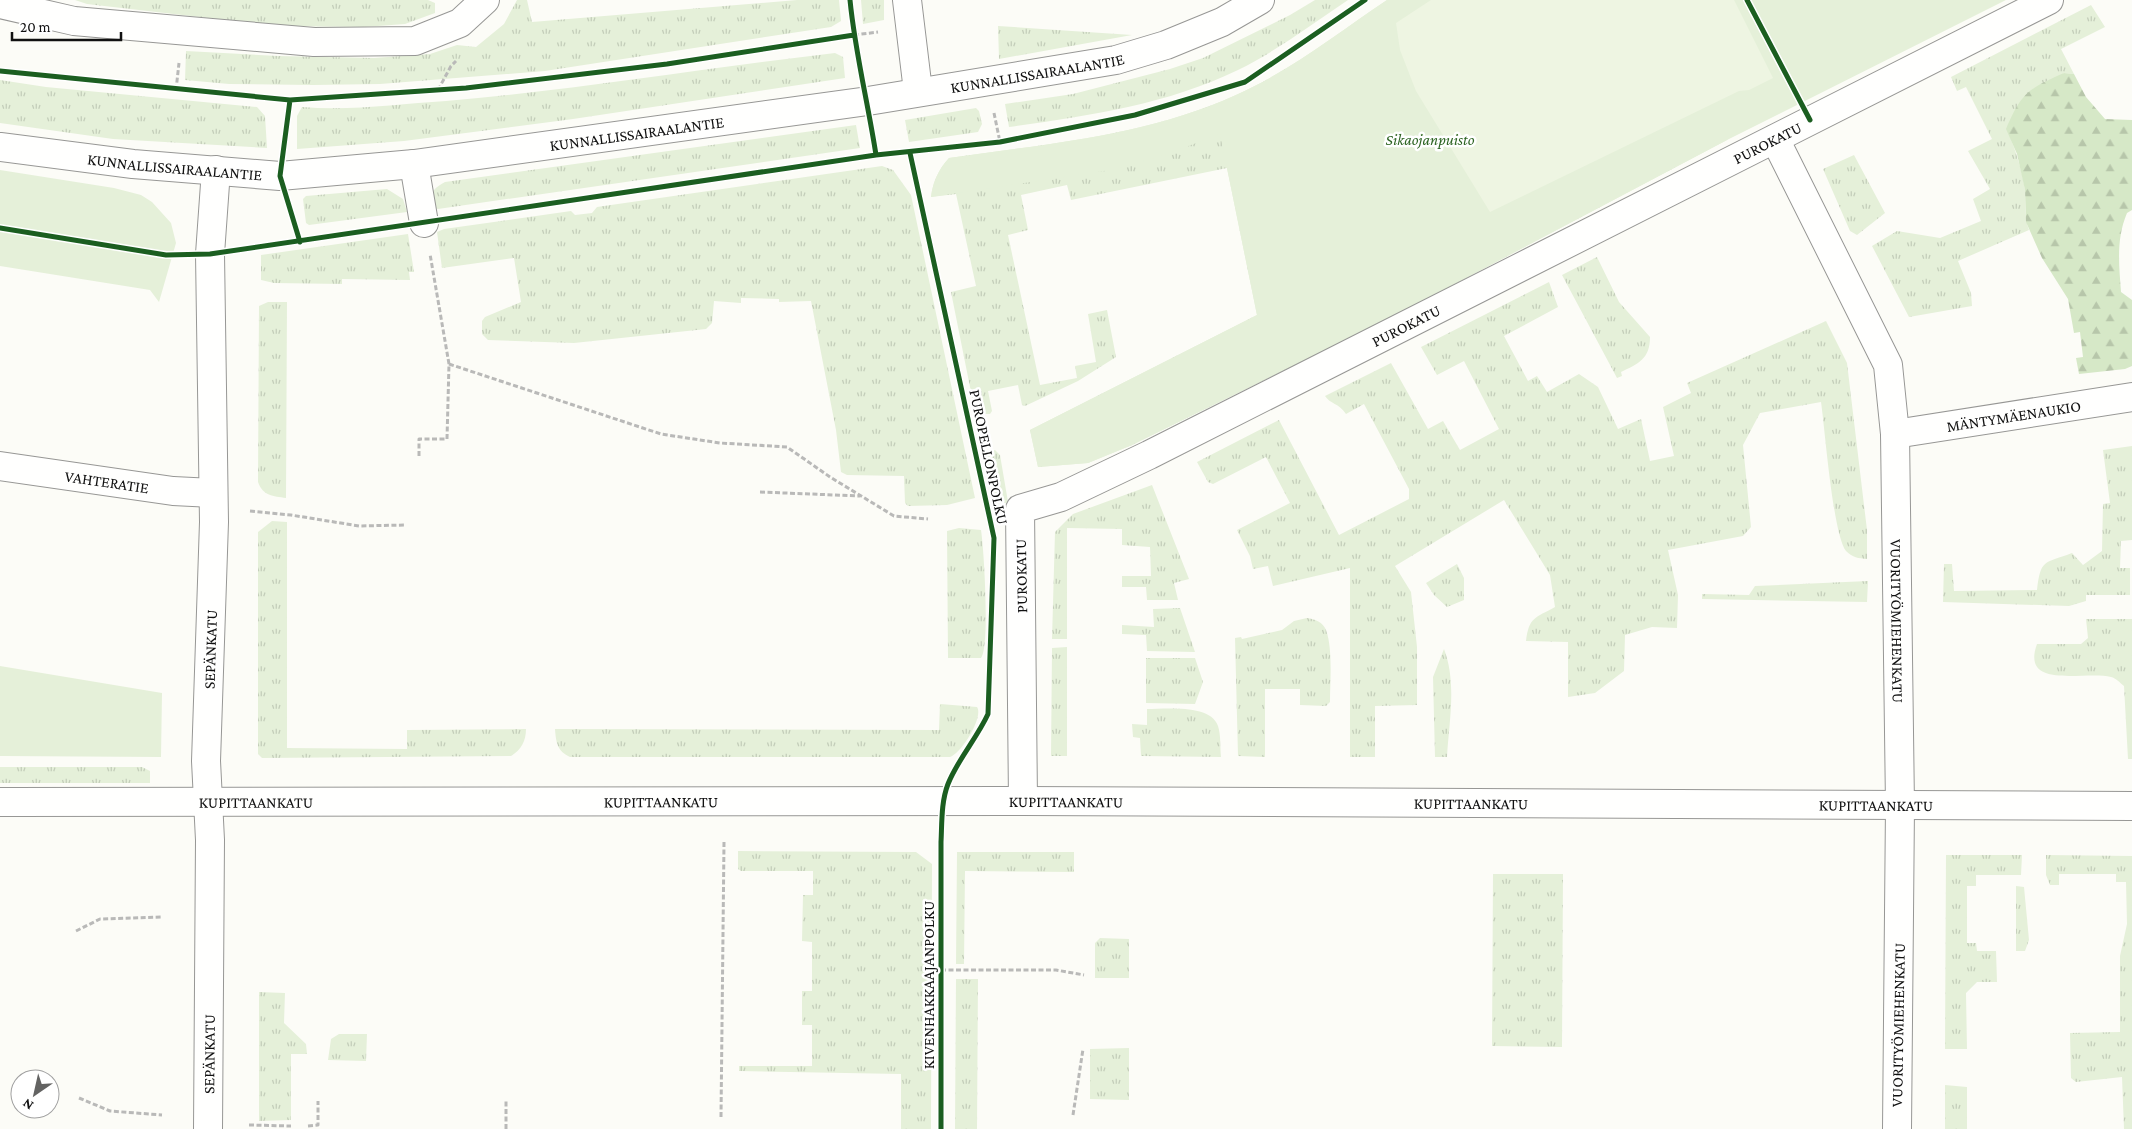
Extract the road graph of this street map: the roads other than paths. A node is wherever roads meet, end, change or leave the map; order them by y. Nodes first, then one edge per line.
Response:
1 (485, 0) edge
2 (907, 0) edge
3 (1260, 0) edge
4 (2049, 0) edge
5 (5, 3) edge
6 (918, 92) junction
7 (1775, 138) junction
8 (0, 147) edge
9 (414, 164) junction
10 (216, 170) junction
11 (424, 223) road end
12 (2132, 397) edge
13 (1895, 434) junction
14 (0, 466) edge
15 (213, 494) junction
16 (207, 801) junction
17 (1023, 801) junction
18 (0, 802) edge
19 (1900, 806) junction
20 (2132, 806) edge
21 (208, 1129) edge
22 (1897, 1129) edge

1 - 5 street
2 - 6 street
3 - 6 street, KUNNALLISSAIRAALANTIE
4 - 7 street, PUROKATU
6 - 9 street, KUNNALLISSAIRAALANTIE
7 - 13 street, VUORITYÖMIEHENKATU
7 - 17 street, PUROKATU
8 - 10 street, KUNNALLISSAIRAALANTIE
9 - 10 street, KUNNALLISSAIRAALANTIE
9 - 11 street
10 - 15 street, SEPÄNKATU
12 - 13 street, MÄNTYMÄENAUKIO
13 - 19 street, VUORITYÖMIEHENKATU
14 - 15 street, VAHTERATIE
15 - 16 street, SEPÄNKATU
16 - 17 street, KUPITTAANKATU
16 - 18 street, KUPITTAANKATU
16 - 21 street, SEPÄNKATU
17 - 19 street, KUPITTAANKATU
19 - 20 street, KUPITTAANKATU
19 - 22 street, VUORITYÖMIEHENKATU

